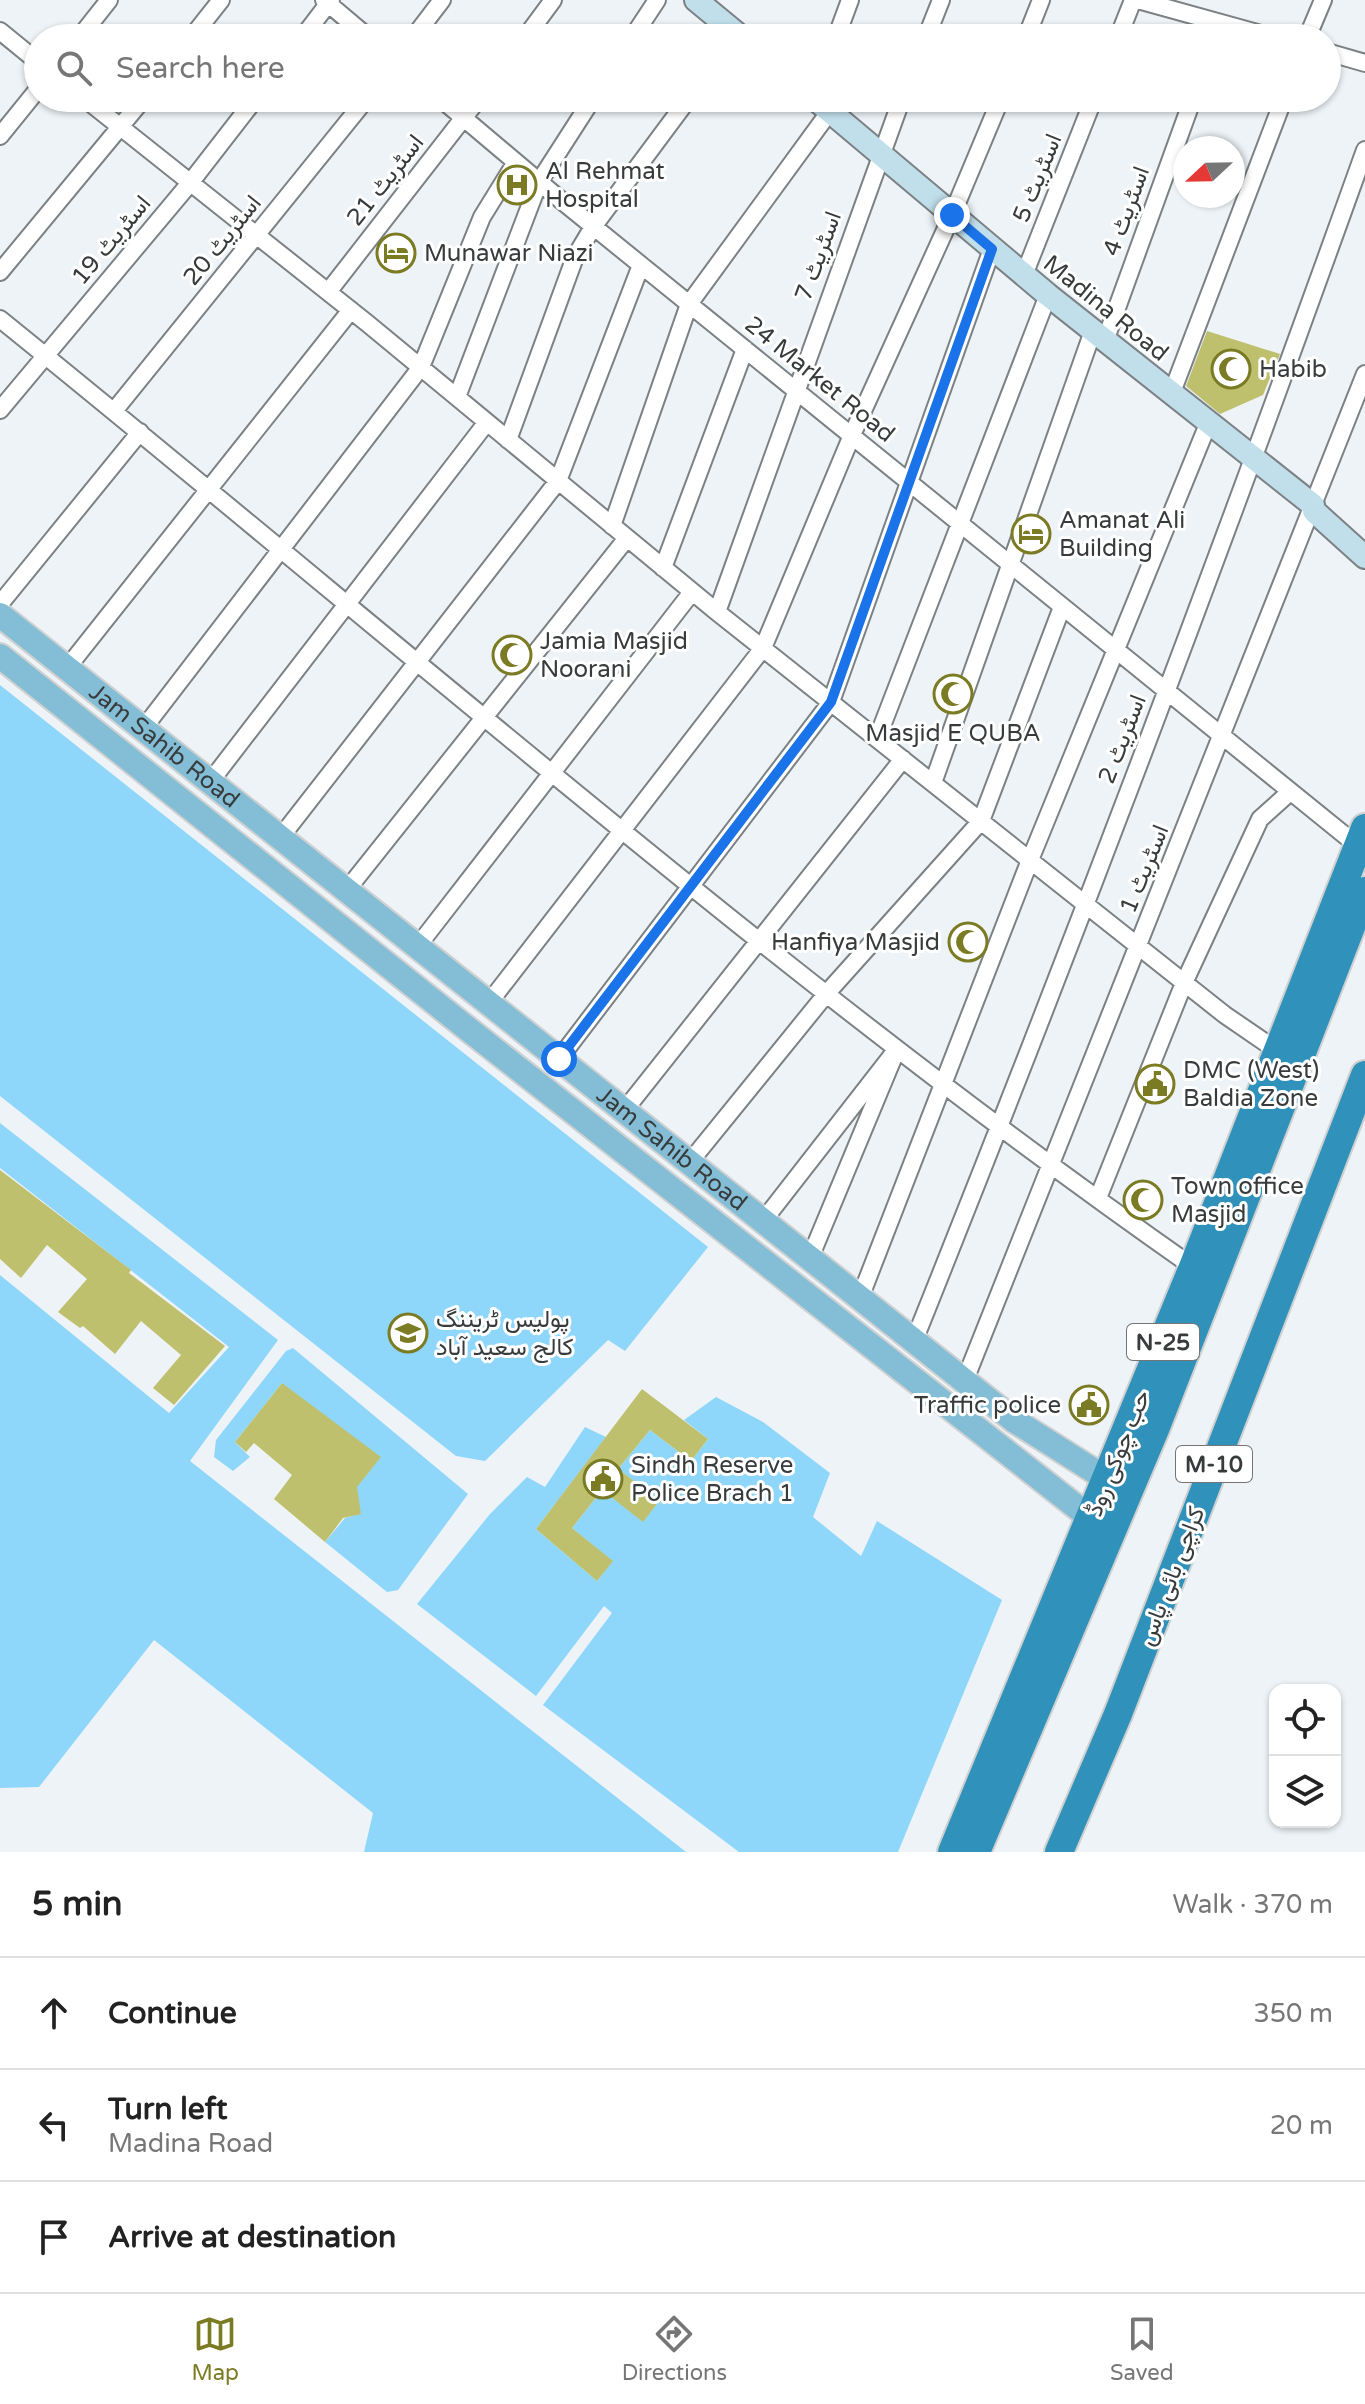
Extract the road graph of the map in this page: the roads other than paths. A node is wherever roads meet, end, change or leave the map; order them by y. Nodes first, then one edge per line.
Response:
1 (109, 0) edge
2 (221, 0) edge
3 (442, 0) edge
4 (553, 0) edge
5 (657, 0) edge
6 (696, 0) edge
7 (850, 0) edge
8 (941, 0) edge
9 (1041, 0) edge
10 (1136, 0) edge
11 (1323, 0) edge
12 (328, 1) edge
13 (90, 24) edge
14 (202, 24) edge
15 (312, 24) edge
16 (353, 24) edge
17 (424, 24) edge
18 (535, 24) edge
19 (641, 24) edge
20 (723, 24) edge
21 (841, 24) edge
22 (932, 24) edge
23 (1032, 24) edge
24 (1125, 24) edge
25 (1202, 24) edge
26 (1313, 24) edge
27 (0, 31) edge
28 (24, 51) edge
29 (1341, 56) edge
30 (1365, 63) edge
31 (24, 106) edge
32 (101, 112) edge
33 (132, 112) edge
34 (245, 112) edge
35 (356, 112) edge
36 (457, 112) edge
37 (468, 112) edge
38 (584, 112) edge
39 (679, 112) edge
40 (817, 112) edge
41 (830, 112) edge
42 (896, 112) edge
43 (995, 112) edge
44 (1088, 112) edge
45 (1187, 112) edge
46 (1279, 112) edge
47 (464, 118) junction
48 (120, 127) junction
49 (0, 136) edge
50 (1365, 150) edge
51 (880, 153) junction
52 (516, 162) junction
53 (539, 182) junction
54 (190, 183) junction
55 (952, 215) junction
56 (593, 227) junction
57 (256, 235) junction
58 (992, 249) junction
59 (641, 265) junction
60 (0, 272) edge
61 (1024, 275) junction
62 (328, 292) junction
63 (1048, 295) junction
64 (689, 304) junction
65 (351, 310) junction
66 (0, 319) edge
67 (1099, 336) junction
68 (745, 349) junction
69 (45, 355) junction
70 (421, 367) junction
71 (1365, 374) edge
72 (796, 390) junction
73 (1171, 395) junction
74 (457, 397) junction
75 (0, 410) edge
76 (114, 411) junction
77 (487, 422) junction
78 (1208, 424) junction
79 (140, 432) junction
80 (852, 435) junction
81 (508, 440) junction
82 (1254, 459) junction
83 (558, 481) junction
84 (909, 482) junction
85 (210, 488) junction
86 (1313, 505) junction
87 (961, 524) junction
88 (612, 526) junction
89 (627, 538) junction
90 (282, 548) junction
91 (1365, 557) edge
92 (1010, 564) junction
93 (663, 568) junction
94 (692, 592) junction
95 (348, 603) junction
96 (0, 604) edge
97 (1062, 607) junction
98 (717, 612) junction
99 (0, 615) edge
100 (763, 648) junction
101 (1116, 651) junction
102 (0, 656) edge
103 (418, 662) junction
104 (67, 668) junction
105 (1166, 692) junction
106 (831, 702) junction
107 (484, 717) junction
108 (143, 729) junction
109 (1222, 737) junction
110 (877, 739) junction
111 (903, 759) junction
112 (552, 774) junction
113 (210, 782) junction
114 (933, 783) junction
115 (1290, 792) junction
116 (981, 821) junction
117 (622, 830) junction
118 (1362, 837) edge
119 (280, 838) junction
120 (1030, 860) junction
121 (692, 885) junction
122 (346, 891) junction
123 (1365, 891) edge
124 (1085, 904) junction
125 (760, 940) junction
126 (417, 947) junction
127 (1139, 947) junction
128 (1184, 983) junction
129 (827, 993) junction
130 (488, 1004) junction
131 (897, 1049) junction
132 (1279, 1052) junction
133 (559, 1059) junction
134 (1365, 1075) edge
135 (943, 1084) junction
136 (624, 1111) junction
137 (1001, 1126) junction
138 (689, 1163) junction
139 (1052, 1164) junction
140 (1098, 1198) junction
141 (763, 1221) junction
142 (810, 1258) junction
143 (1193, 1267) junction
144 (860, 1298) junction
145 (914, 1341) junction
146 (965, 1380) junction
147 (1015, 1421) junction
148 (997, 1445) junction
149 (1117, 1486) junction
150 (1101, 1526) junction
151 (952, 1852) edge
152 (976, 1852) edge
153 (1059, 1852) edge

1 - 13 street
2 - 14 street
3 - 17 street
4 - 18 street
5 - 19 street
6 - 20 street
7 - 21 street
8 - 22 street
9 - 23 street
10 - 24 street
10 - 25 street
11 - 26 street
12 - 15 street
12 - 16 street
27 - 28 street
29 - 30 street
31 - 49 street
32 - 48 street
33 - 48 street
34 - 54 street, اسٹریٹ 19
35 - 57 street, اسٹریٹ 20
36 - 47 street, 24 Market Road
37 - 47 street, اسٹریٹ 21
38 - 53 street
39 - 56 street
40 - 64 street
41 - 51 street, Madina Road
42 - 51 street, اسٹریٹ 7
43 - 55 street
44 - 61 street, اسٹریٹ 5
45 - 67 street, اسٹریٹ 4
46 - 73 street
47 - 52 street, 24 Market Road
47 - 62 street, اسٹریٹ 21
48 - 54 street
48 - 60 street
50 - 82 street, اسٹریٹ 2
51 - 55 street, Madina Road
51 - 72 street, اسٹریٹ 7
52 - 53 street, 24 Market Road
52 - 70 street
53 - 56 street, 24 Market Road
53 - 74 street
54 - 57 street
54 - 69 street, اسٹریٹ 19
55 - 58 street, Madina Road
55 - 80 street
56 - 59 street, 24 Market Road
56 - 81 street
57 - 62 street
57 - 76 street, اسٹریٹ 20
58 - 61 street, Madina Road
58 - 84 street
59 - 64 street, 24 Market Road
59 - 83 street
61 - 63 street, Madina Road
62 - 65 street
63 - 67 street, Madina Road
63 - 87 street
64 - 68 street, 24 Market Road
64 - 88 street
65 - 70 street
65 - 85 street
66 - 69 street
67 - 73 street, Madina Road
67 - 92 street, اسٹریٹ 4
68 - 72 street, 24 Market Road
68 - 93 street
69 - 75 street, اسٹریٹ 19
69 - 76 street
70 - 74 street
70 - 90 street
71 - 86 street, اسٹریٹ 1
72 - 80 street, 24 Market Road
72 - 98 street, اسٹریٹ 7
73 - 78 street, Madina Road
74 - 77 street
76 - 79 street
77 - 81 street
77 - 95 street
78 - 82 street, Madina Road
78 - 101 street
79 - 85 street
79 - 96 street
80 - 84 street, 24 Market Road
80 - 100 street
81 - 83 street
82 - 86 street, Madina Road
82 - 105 street, اسٹریٹ 2
83 - 88 street
83 - 103 street
84 - 87 street, 24 Market Road
84 - 106 street
85 - 90 street
85 - 104 street
86 - 91 street, Madina Road
86 - 109 street, اسٹریٹ 1
87 - 92 street, 24 Market Road
87 - 110 street
88 - 89 street
89 - 93 street
89 - 107 street
90 - 95 street
90 - 108 street
92 - 97 street, 24 Market Road
92 - 114 street, اسٹریٹ 4
93 - 94 street
94 - 98 street
94 - 112 street
95 - 103 street
95 - 113 street
97 - 101 street, 24 Market Road
97 - 116 street
98 - 100 street
99 - 104 main road, Jam Sahib Road
100 - 106 street
100 - 117 street
101 - 105 street, 24 Market Road
101 - 120 street
102 - 148 main road, Jam Sahib Road
103 - 107 street
103 - 119 street
104 - 108 main road, Jam Sahib Road
105 - 109 street, 24 Market Road
105 - 124 street, اسٹریٹ 2
106 - 110 street
106 - 121 street
107 - 112 street
107 - 122 street
108 - 113 main road, Jam Sahib Road
109 - 115 street, 24 Market Road
109 - 127 street, اسٹریٹ 1
110 - 111 street
111 - 114 street
111 - 125 street
112 - 117 street
112 - 126 street
113 - 119 main road, Jam Sahib Road
114 - 116 street
115 - 118 street, 24 Market Road
115 - 128 street
116 - 120 street
116 - 129 street
117 - 121 street
117 - 130 street
118 - 132 highway, حب چوکی روڈ / N-25
119 - 122 main road, Jam Sahib Road
120 - 124 street
120 - 135 street
121 - 125 street
121 - 133 street
122 - 126 main road, Jam Sahib Road
123 - 149 highway, حب چوکی روڈ / N-25
124 - 127 street
124 - 137 street, اسٹریٹ 2
125 - 129 street
125 - 136 street
126 - 130 main road, Jam Sahib Road
127 - 128 street
127 - 139 street, اسٹریٹ 1
128 - 132 street
128 - 140 street
129 - 131 street
129 - 138 street
130 - 133 main road, Jam Sahib Road
131 - 135 street
131 - 141 street
131 - 142 street
132 - 143 highway, حب چوکی روڈ / N-25
133 - 136 main road, Jam Sahib Road
134 - 153 highway, کراچی بائی پاس / M-10
135 - 137 street
135 - 144 street
136 - 138 main road, Jam Sahib Road
137 - 139 street
137 - 145 street, اسٹریٹ 2
138 - 141 main road, Jam Sahib Road
139 - 140 street
139 - 146 street, اسٹریٹ 1
140 - 143 street
141 - 142 main road, Jam Sahib Road
142 - 144 main road, Jam Sahib Road
143 - 149 highway, حب چوکی روڈ / N-25
144 - 145 main road, Jam Sahib Road
145 - 146 main road, Jam Sahib Road
146 - 147 main road, Jam Sahib Road
147 - 148 street
147 - 149 main road, Jam Sahib Road
148 - 150 main road, Jam Sahib Road
149 - 150 highway, حب چوکی روڈ / N-25
150 - 151 highway, حب چوکی روڈ / N-25
150 - 152 highway, حب چوکی روڈ / N-25

